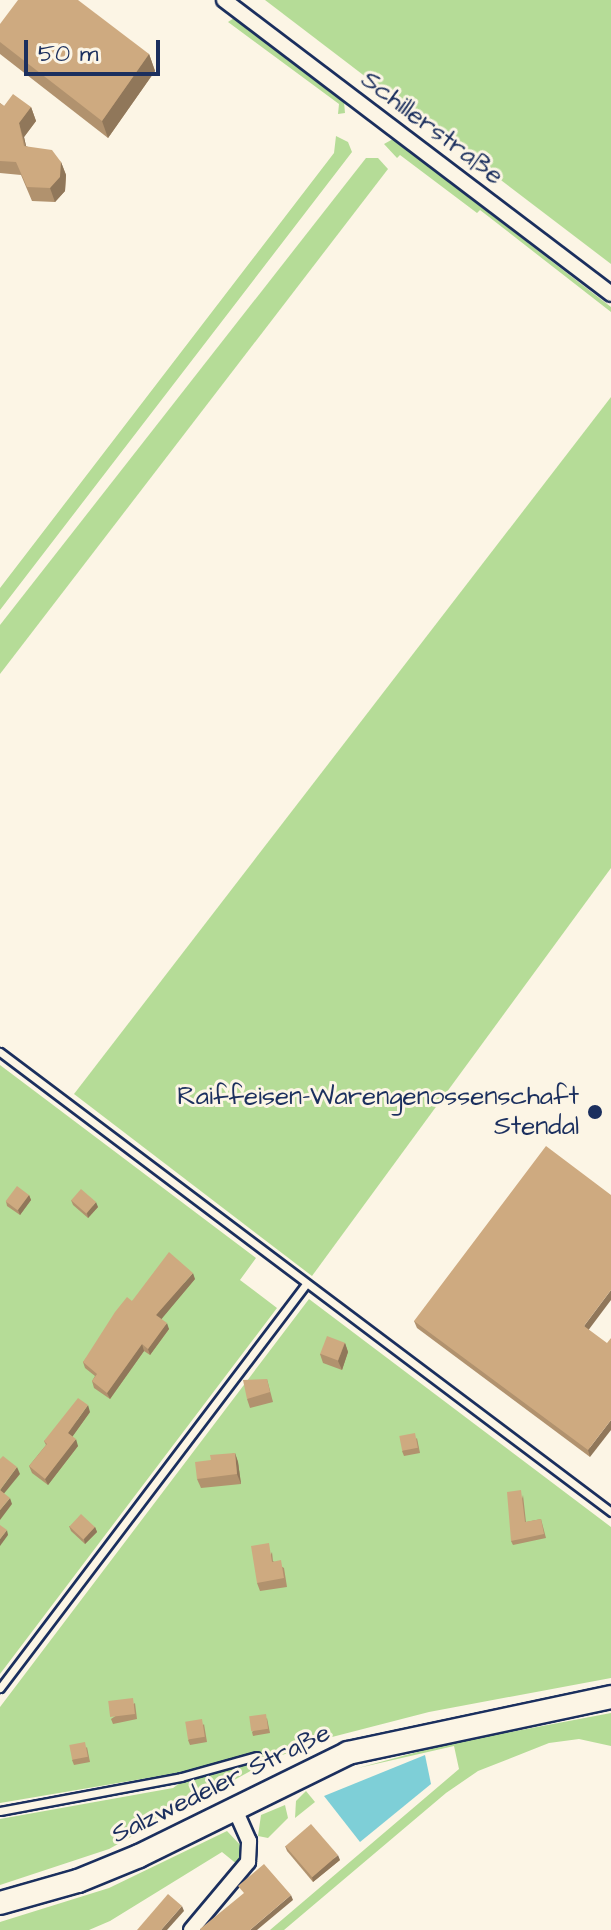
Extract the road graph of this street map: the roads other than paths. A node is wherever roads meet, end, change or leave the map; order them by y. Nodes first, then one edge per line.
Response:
1 (224, 0) edge
2 (611, 294) edge
3 (0, 1052) edge
4 (306, 1284) junction
5 (611, 1512) edge
6 (0, 1688) edge
7 (611, 1697) edge
8 (256, 1756) dead end
9 (234, 1807) junction
10 (0, 1811) edge
11 (0, 1903) edge
12 (191, 1930) edge

1 - 2 street, Schillerstraße
3 - 4 lane
4 - 5 lane
4 - 6 lane
7 - 9 main road, Salzwedeler Straße
8 - 10 lane
9 - 11 main road, Salzwedeler Straße
9 - 12 street

